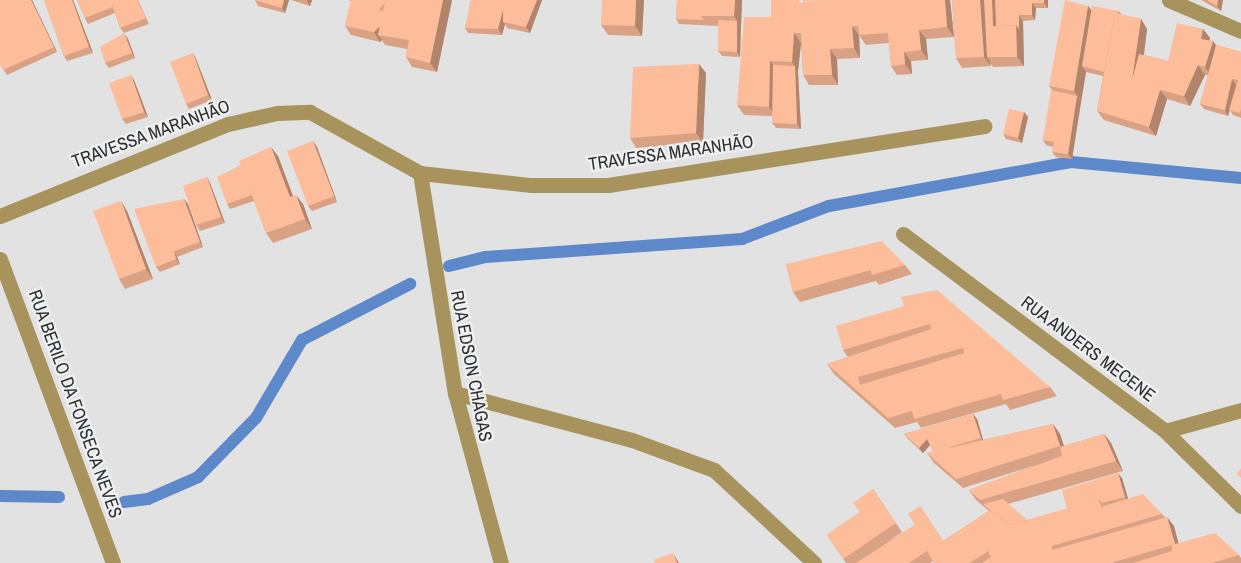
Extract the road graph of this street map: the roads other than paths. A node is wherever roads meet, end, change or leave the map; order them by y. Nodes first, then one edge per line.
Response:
1 (1169, 0) edge
2 (1241, 31) edge
3 (984, 126) dead end
4 (420, 173) junction
5 (0, 216) edge
6 (903, 234) dead end
7 (0, 259) edge
8 (454, 393) junction
9 (1241, 410) edge
10 (1165, 431) junction
11 (1241, 506) edge
12 (113, 563) edge
13 (501, 563) edge
14 (814, 563) edge

1 - 2 street
3 - 4 street, TRAVESSA MARANHÃO
4 - 5 street, TRAVESSA MARANHÃO
4 - 8 street, RUA EDSON CHAGAS
6 - 10 street, RUA ANDERS MECENE
7 - 12 street, RUA BERILO DA FONSECA NEVES
8 - 13 street, RUA EDSON CHAGAS
8 - 14 street
9 - 10 street
10 - 11 street, RUA ANDERS MECENE

